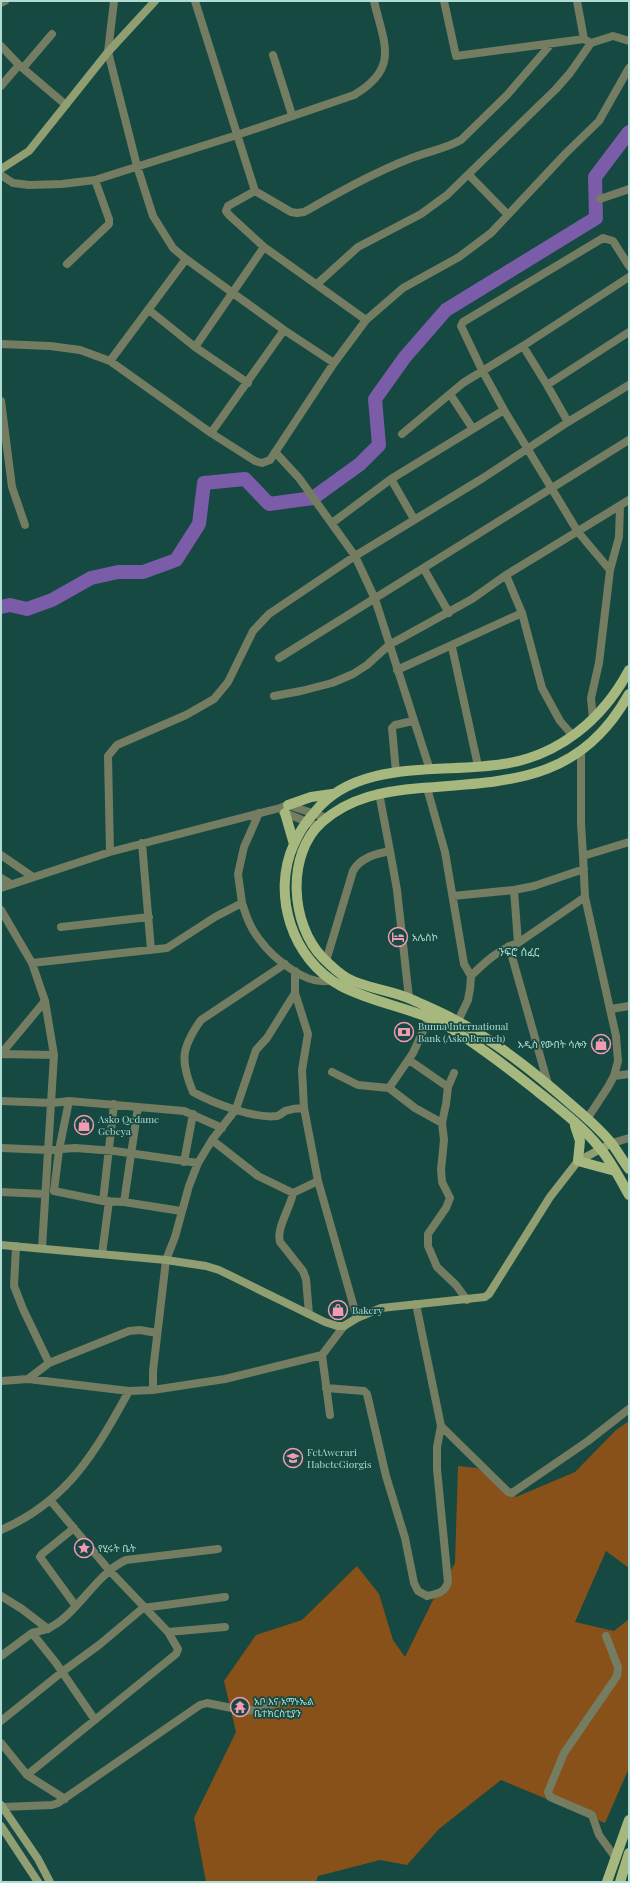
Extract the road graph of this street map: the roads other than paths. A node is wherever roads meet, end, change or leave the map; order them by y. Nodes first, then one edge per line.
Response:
1 (4, 1) edge
2 (114, 1) edge
3 (155, 1) edge
4 (195, 1) edge
5 (374, 1) edge
6 (444, 1) edge
7 (577, 1) edge
8 (1, 3) edge
9 (52, 34) dead end
10 (587, 41) junction
11 (629, 41) edge
12 (551, 44) junction
13 (1, 46) edge
14 (108, 52) junction
15 (273, 55) dead end
16 (21, 67) junction
17 (629, 68) edge
18 (1, 86) edge
19 (66, 105) junction
20 (292, 115) junction
21 (237, 135) junction
22 (138, 166) junction
23 (1, 169) edge
24 (1, 175) edge
25 (469, 175) junction
26 (95, 180) junction
27 (629, 189) edge
28 (255, 191) junction
29 (600, 199) dead end
30 (508, 215) junction
31 (264, 247) junction
32 (186, 259) junction
33 (68, 264) dead end
34 (629, 266) edge
35 (629, 277) edge
36 (318, 284) junction
37 (233, 292) junction
38 (148, 310) junction
39 (366, 320) junction
40 (284, 330) junction
41 (629, 332) edge
42 (1, 344) edge
43 (523, 346) junction
44 (195, 347) junction
45 (110, 361) junction
46 (334, 363) junction
47 (482, 370) junction
48 (248, 383) junction
49 (547, 385) junction
50 (629, 385) edge
51 (450, 394) junction
52 (1, 401) edge
53 (504, 410) junction
54 (568, 422) junction
55 (473, 429) junction
56 (211, 433) junction
57 (402, 434) dead end
58 (629, 440) edge
59 (4, 448) edge
60 (528, 448) junction
61 (275, 452) junction
62 (391, 479) junction
63 (552, 489) junction
64 (629, 500) edge
65 (620, 506) junction
66 (414, 519) junction
67 (332, 523) junction
68 (25, 525) dead end
69 (578, 532) junction
70 (355, 556) junction
71 (424, 569) junction
72 (610, 570) junction
73 (506, 575) junction
74 (375, 599) junction
75 (449, 613) junction
76 (522, 614) junction
77 (389, 645) junction
78 (452, 647) junction
79 (279, 658) dead end
80 (397, 670) junction
81 (629, 670) edge
82 (274, 696) dead end
83 (628, 697) edge
84 (593, 719) junction
85 (414, 721) junction
86 (573, 736) junction
87 (581, 750) junction
88 (478, 766) junction
89 (430, 770) junction
90 (396, 772) junction
91 (427, 788) junction
92 (379, 793) junction
93 (334, 794) junction
94 (284, 809) junction
95 (259, 814) junction
96 (314, 814) junction
97 (327, 818) junction
98 (306, 822) junction
99 (317, 826) junction
100 (629, 842) edge
101 (142, 843) junction
102 (294, 844) junction
103 (390, 851) junction
104 (110, 852) junction
105 (1, 855) edge
106 (583, 856) junction
107 (584, 869) junction
108 (33, 877) junction
109 (1, 878) edge
110 (11, 884) junction
111 (1, 888) edge
112 (514, 890) junction
113 (453, 896) junction
114 (585, 897) junction
115 (242, 903) junction
116 (1, 910) edge
117 (149, 917) junction
118 (61, 927) dead end
119 (518, 943) junction
120 (509, 946) junction
121 (151, 950) junction
122 (326, 961) junction
123 (32, 963) junction
124 (284, 964) junction
125 (295, 971) junction
126 (471, 976) junction
127 (331, 980) junction
128 (295, 993) junction
129 (409, 998) junction
130 (45, 1001) junction
131 (629, 1006) edge
132 (611, 1009) junction
133 (429, 1018) junction
134 (458, 1021) junction
135 (1, 1054) edge
136 (54, 1055) junction
137 (408, 1060) junction
138 (332, 1072) dead end
139 (454, 1074) dead end
140 (629, 1074) edge
141 (614, 1076) junction
142 (548, 1084) junction
143 (448, 1086) junction
144 (389, 1088) junction
145 (1, 1101) edge
146 (68, 1102) junction
147 (52, 1103) junction
148 (114, 1104) junction
149 (138, 1107) junction
150 (304, 1108) junction
151 (236, 1109) junction
152 (193, 1114) junction
153 (587, 1119) junction
154 (573, 1120) junction
155 (442, 1123) junction
156 (222, 1128) junction
157 (629, 1138) edge
158 (212, 1140) junction
159 (612, 1144) junction
160 (1, 1148) edge
161 (600, 1148) junction
162 (48, 1150) junction
163 (59, 1150) junction
164 (108, 1151) junction
165 (131, 1154) junction
166 (578, 1161) junction
167 (184, 1162) junction
168 (198, 1164) junction
169 (629, 1169) edge
170 (615, 1172) junction
171 (318, 1181) junction
172 (1, 1192) edge
173 (293, 1193) junction
174 (45, 1194) junction
175 (629, 1194) edge
176 (106, 1201) junction
177 (124, 1202) junction
178 (181, 1211) junction
179 (1, 1245) edge
180 (16, 1246) junction
181 (42, 1248) junction
182 (102, 1254) junction
183 (166, 1260) junction
184 (467, 1300) junction
185 (416, 1304) junction
186 (310, 1314) junction
187 (357, 1318) junction
188 (344, 1326) junction
189 (157, 1333) junction
190 (322, 1355) junction
191 (49, 1363) junction
192 (28, 1379) junction
193 (1, 1381) edge
194 (326, 1388) junction
195 (153, 1390) junction
196 (129, 1391) junction
197 (629, 1409) edge
198 (330, 1416) dead end
199 (441, 1426) junction
200 (50, 1500) junction
201 (74, 1528) junction
202 (1, 1530) edge
203 (218, 1549) dead end
204 (109, 1570) junction
205 (1, 1596) edge
206 (225, 1597) dead end
207 (76, 1606) junction
208 (143, 1608) junction
209 (225, 1627) dead end
210 (48, 1628) junction
211 (168, 1632) junction
212 (32, 1633) junction
213 (606, 1636) dead end
214 (1, 1656) edge
215 (62, 1672) junction
216 (278, 1703) dead end
217 (95, 1720) junction
218 (1, 1721) edge
219 (1, 1743) edge
220 (27, 1775) junction
221 (65, 1799) junction
222 (2, 1806) edge
223 (629, 1820) edge
224 (2, 1827) edge
225 (629, 1853) edge
226 (615, 1857) junction
227 (38, 1882) edge
228 (50, 1882) edge
229 (607, 1882) edge
230 (620, 1882) edge

1 - 8 street
2 - 14 street
3 - 14 main road
4 - 21 street
5 - 20 street
6 - 12 street
7 - 10 street
9 - 16 street
10 - 11 street
10 - 12 street
10 - 25 street
12 - 28 street
13 - 16 street
14 - 19 main road
14 - 22 street
15 - 20 street
16 - 18 street
16 - 19 street
17 - 30 street
19 - 23 main road
20 - 21 street
21 - 22 street
21 - 28 street
22 - 26 street
22 - 32 street
24 - 26 street
25 - 30 street
25 - 36 street
26 - 33 street
27 - 29 street
28 - 31 street
30 - 39 street
31 - 36 street
31 - 37 street
32 - 37 street
32 - 38 street
34 - 47 street
35 - 43 street
36 - 39 street
37 - 40 street
37 - 44 street
38 - 44 street
38 - 45 street
39 - 46 street
40 - 46 street
40 - 48 street
41 - 49 street
42 - 45 street
43 - 47 street
43 - 49 street
44 - 48 street
45 - 56 street
46 - 61 street
47 - 51 street
47 - 53 street
48 - 56 street
49 - 54 street
50 - 54 street
51 - 55 street
51 - 57 street
52 - 59 street
53 - 55 street
53 - 60 street
54 - 60 street
55 - 62 street
56 - 61 street
58 - 63 street
59 - 68 street
60 - 63 street
60 - 66 street
61 - 67 street
62 - 66 street
62 - 67 street
63 - 69 street
63 - 71 street
64 - 65 street
65 - 69 street
65 - 72 street
66 - 70 street
67 - 70 street
69 - 72 street
69 - 73 street
70 - 74 street
70 - 104 street
71 - 74 street
71 - 75 street
72 - 84 street
73 - 75 street
73 - 76 street
74 - 77 street
74 - 79 street
75 - 77 street
76 - 78 street
76 - 86 street
77 - 80 street
77 - 82 street
78 - 80 street
78 - 88 street
80 - 85 street
81 - 84 main road
83 - 87 main road
84 - 86 main road
85 - 89 street
85 - 90 street
86 - 88 main road
87 - 91 main road
87 - 106 street
88 - 89 main road
89 - 90 main road
90 - 93 main road
91 - 92 main road
91 - 113 street
92 - 97 main road
92 - 103 street
93 - 94 main road
93 - 96 main road
94 - 95 street
94 - 96 street
94 - 98 street
94 - 102 main road
95 - 101 street
95 - 115 street
96 - 97 street
96 - 98 main road
97 - 99 main road
98 - 99 street
98 - 102 main road
99 - 122 main road
100 - 106 street
101 - 104 street
101 - 117 street
102 - 127 main road
103 - 122 street
103 - 129 street
104 - 108 street
105 - 108 street
106 - 107 street
107 - 112 street
107 - 114 street
108 - 110 street
109 - 110 street
110 - 111 street
112 - 113 street
112 - 119 street
113 - 126 street
114 - 119 street
114 - 132 street
115 - 121 street
115 - 124 street
116 - 123 street
117 - 118 street
117 - 121 street
119 - 120 street
120 - 126 street
120 - 142 street
121 - 123 street
122 - 129 main road
123 - 130 street
124 - 125 street
124 - 151 street
125 - 127 street
125 - 128 street
126 - 134 street
127 - 133 main road
128 - 150 street
128 - 151 street
129 - 134 main road
130 - 135 street
130 - 136 street
131 - 132 street
132 - 141 street
133 - 137 street
133 - 154 main road
134 - 142 main road
135 - 136 street
136 - 147 street
137 - 143 street
137 - 144 street
138 - 144 street
139 - 143 street
140 - 141 street
141 - 153 street
142 - 153 main road
143 - 155 street
144 - 155 street
145 - 147 street
146 - 147 street
146 - 148 street
146 - 163 street
147 - 162 street
148 - 149 street
148 - 164 street
149 - 152 street
149 - 165 street
150 - 151 street
150 - 171 street
151 - 156 street
152 - 156 street
152 - 167 street
153 - 159 main road
154 - 161 main road
154 - 166 main road
155 - 184 street
156 - 158 street
157 - 159 street
158 - 168 street
158 - 173 street
159 - 161 main road
159 - 169 main road
160 - 162 street
161 - 166 main road
161 - 170 main road
162 - 163 street
162 - 174 street
163 - 164 street
163 - 176 street
164 - 165 street
164 - 176 street
165 - 167 street
165 - 177 street
166 - 170 main road
166 - 184 main road
167 - 168 street
168 - 178 street
170 - 175 main road
171 - 173 street
171 - 187 street
172 - 174 street
173 - 186 street
174 - 181 street
176 - 177 street
176 - 182 street
177 - 178 street
178 - 183 street
179 - 180 main road
180 - 181 main road
180 - 191 street
181 - 182 main road
182 - 183 main road
183 - 186 main road
183 - 189 street
184 - 185 main road
185 - 187 main road
185 - 199 street
186 - 188 main road
187 - 188 main road
188 - 190 street
189 - 191 street
189 - 195 street
190 - 194 street
190 - 195 street
191 - 192 street
192 - 193 street
192 - 196 street
194 - 198 street
194 - 199 street
195 - 196 street
196 - 200 street
197 - 199 street
200 - 201 street
200 - 202 street
201 - 204 street
201 - 207 street
203 - 204 street
204 - 207 street
204 - 208 street
205 - 210 street
206 - 208 street
207 - 210 street
208 - 211 street
208 - 215 street
209 - 211 street
210 - 212 street
211 - 217 street
212 - 214 street
212 - 215 street
213 - 226 street
215 - 217 street
215 - 218 street
216 - 221 street
217 - 220 street
219 - 220 street
220 - 221 street
221 - 222 street
222 - 228 main road
223 - 226 main road
224 - 227 main road
225 - 230 main road
226 - 229 main road

